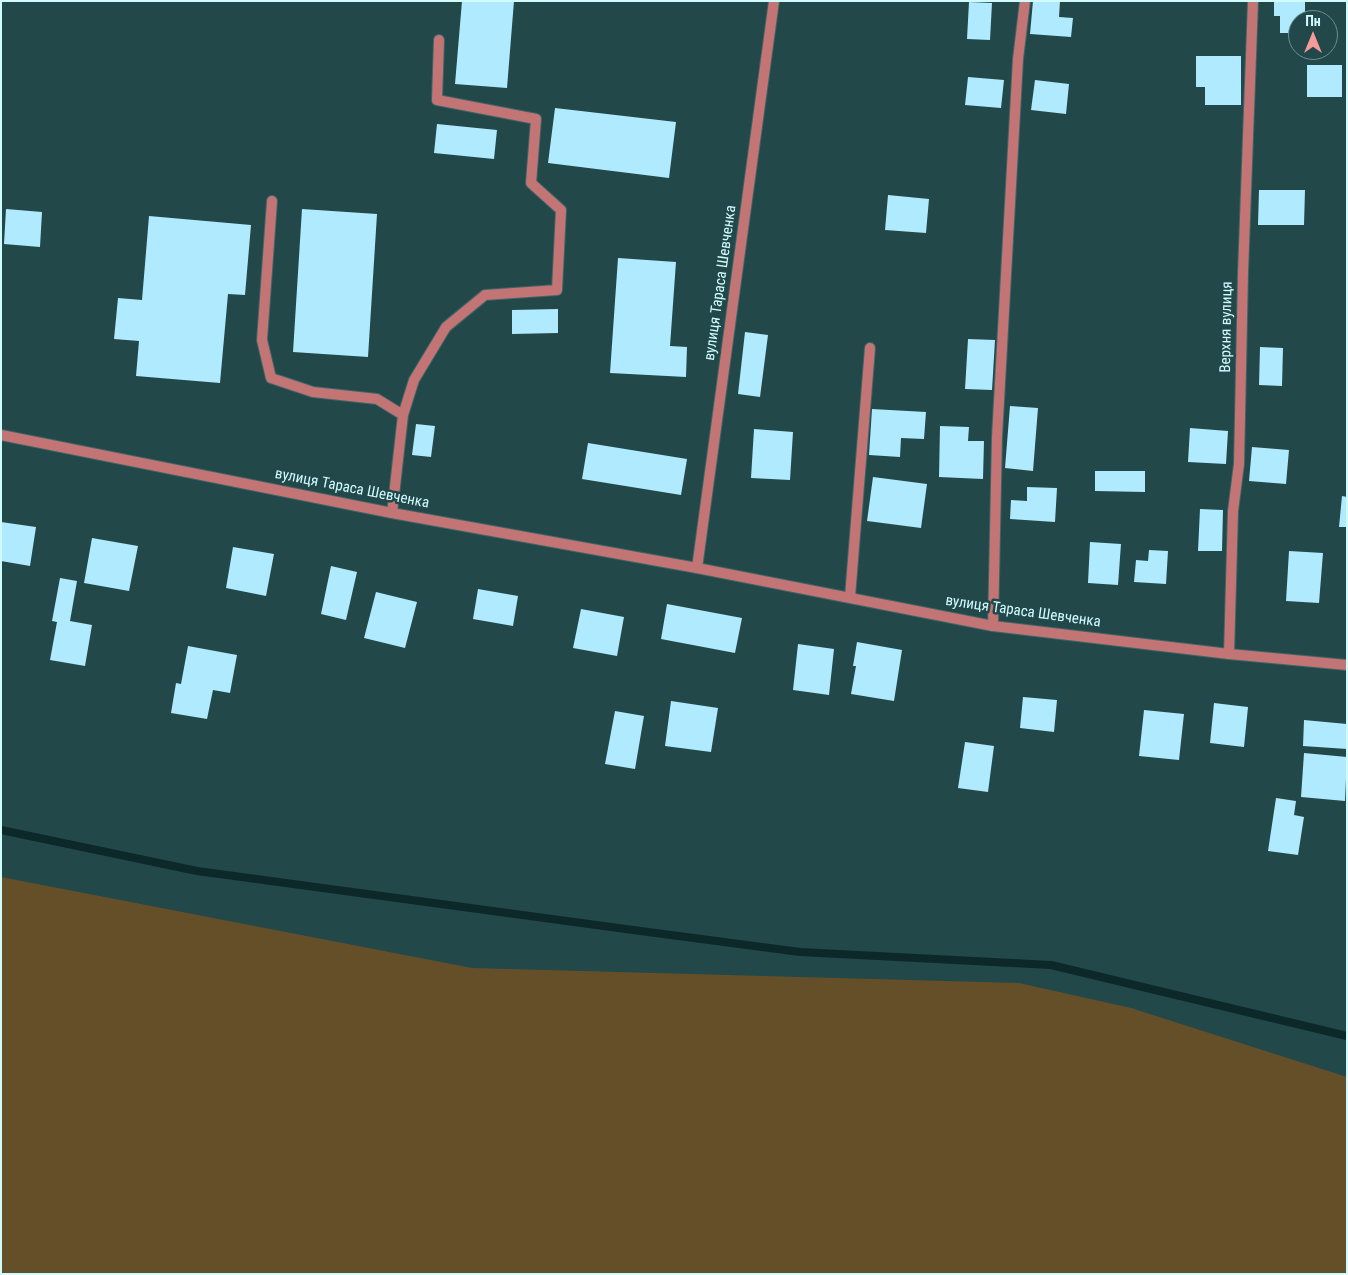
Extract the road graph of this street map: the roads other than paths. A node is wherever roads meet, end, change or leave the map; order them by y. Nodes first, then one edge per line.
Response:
1 (774, 1) edge
2 (1024, 1) edge
3 (1253, 1) edge
4 (439, 40) dead end
5 (272, 202) dead end
6 (870, 348) dead end
7 (403, 414) junction
8 (1, 435) edge
9 (392, 513) junction
10 (697, 568) junction
11 (850, 597) junction
12 (993, 626) junction
13 (1229, 654) junction
14 (1347, 665) edge

1 - 10 street, вулиця Тараса Шевченка
2 - 12 street
3 - 13 street, Верхня вулиця
4 - 7 street
5 - 7 street
6 - 11 street
7 - 9 street
8 - 9 street, вулиця Тараса Шевченка
9 - 10 street, вулиця Тараса Шевченка
10 - 11 street, вулиця Тараса Шевченка
11 - 12 street, вулиця Тараса Шевченка
12 - 13 street, вулиця Тараса Шевченка
13 - 14 street, вулиця Тараса Шевченка

